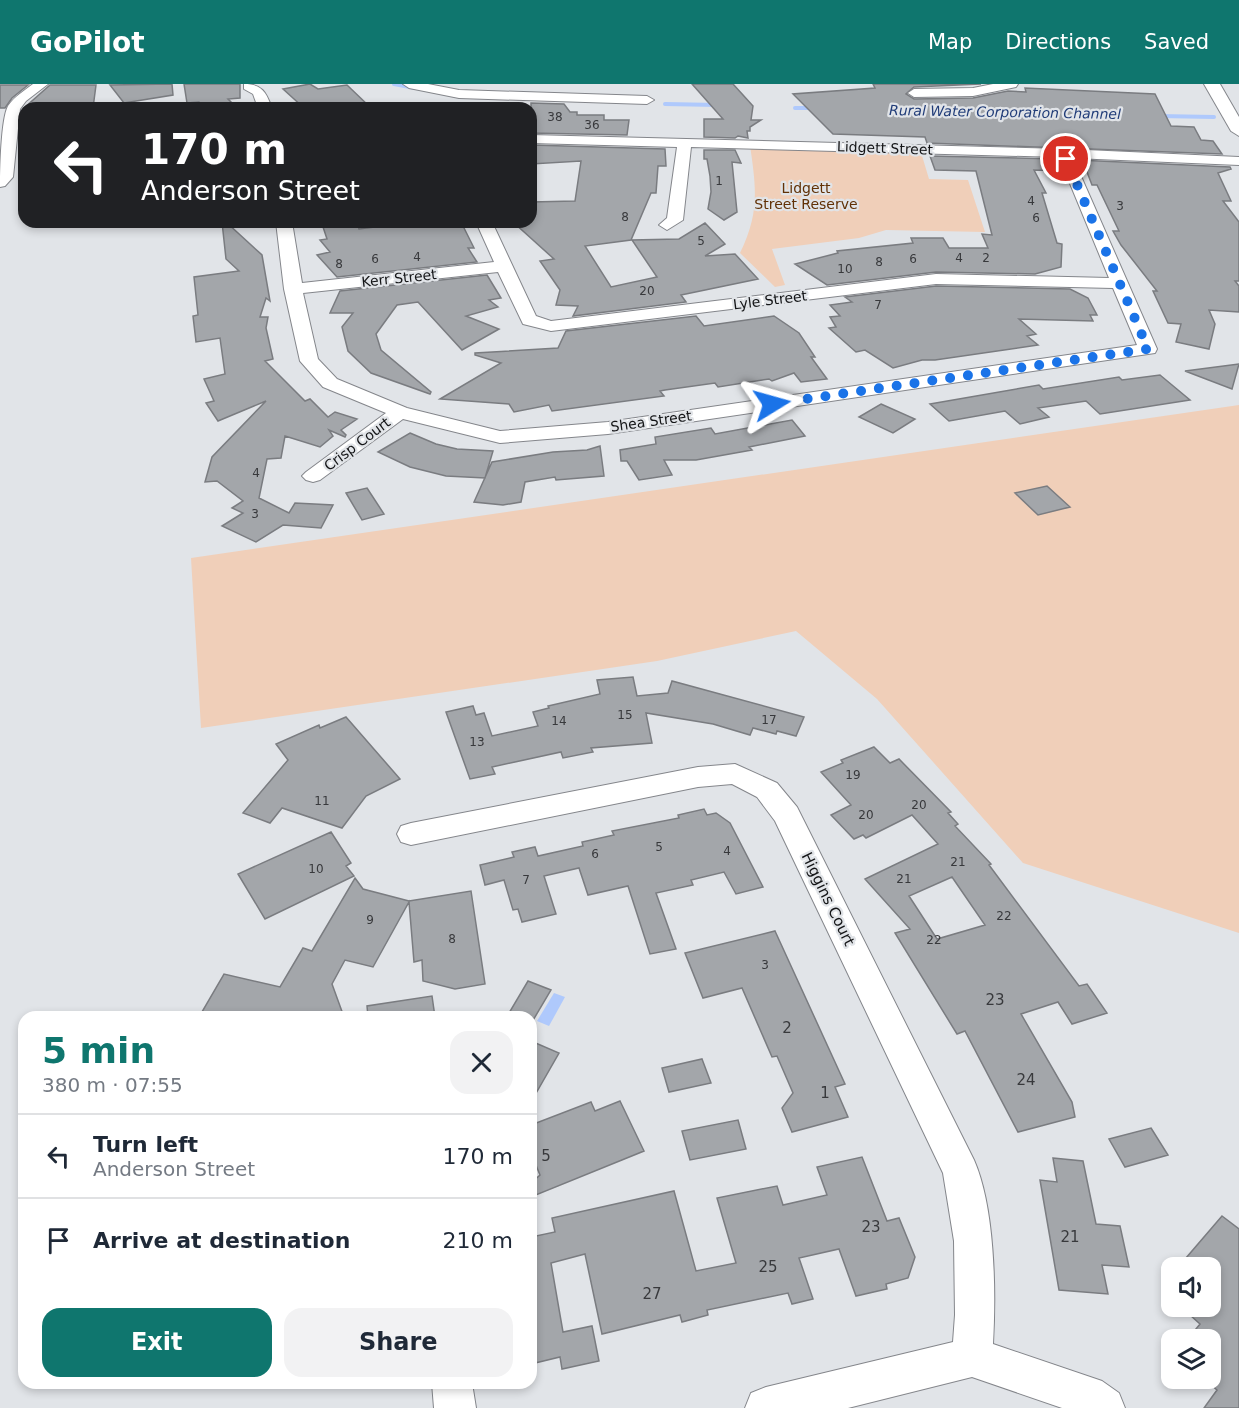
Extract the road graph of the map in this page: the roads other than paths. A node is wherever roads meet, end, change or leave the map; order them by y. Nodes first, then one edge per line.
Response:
1 (42, 84) edge
2 (409, 84) edge
3 (643, 84) edge
4 (1012, 84) edge
5 (1212, 84) edge
6 (249, 86) dead end
7 (457, 89) edge
8 (914, 93) dead end
9 (263, 102) edge
10 (6, 110) edge
11 (645, 111) junction
12 (1238, 129) edge
13 (17, 136) edge
14 (537, 139) edge
15 (639, 141) junction
16 (684, 143) junction
17 (1064, 153) junction
18 (1234, 160) edge
19 (1239, 179) edge
20 (0, 183) edge
21 (667, 225) dead end
22 (285, 228) edge
23 (487, 228) edge
24 (504, 266) junction
25 (1120, 283) junction
26 (293, 289) junction
27 (539, 323) junction
28 (521, 337) dead end
29 (400, 412) junction
30 (313, 476) dead end
31 (411, 834) dead end
32 (972, 1357) junction
33 (453, 1389) edge
34 (455, 1408) edge
35 (766, 1408) edge
36 (1104, 1408) edge

1 - 10 street
2 - 7 street
3 - 11 street
4 - 8 street
5 - 12 main road
6 - 9 street
7 - 11 street
10 - 13 street
11 - 15 street
13 - 20 street
14 - 15 street, Lidgett Street
15 - 16 street, Lidgett Street
16 - 17 street, Lidgett Street
16 - 21 street
17 - 18 street, Lidgett Street
17 - 25 street
18 - 19 street
22 - 26 street, Shea Street
23 - 24 street
24 - 26 street, Kerr Street
24 - 27 street
25 - 27 street, Lyle Street
25 - 29 street, Shea Street
26 - 29 street, Shea Street
27 - 28 street
29 - 30 street, Crisp Court
31 - 32 street, Higgins Court
32 - 35 street
32 - 36 street
33 - 34 street

